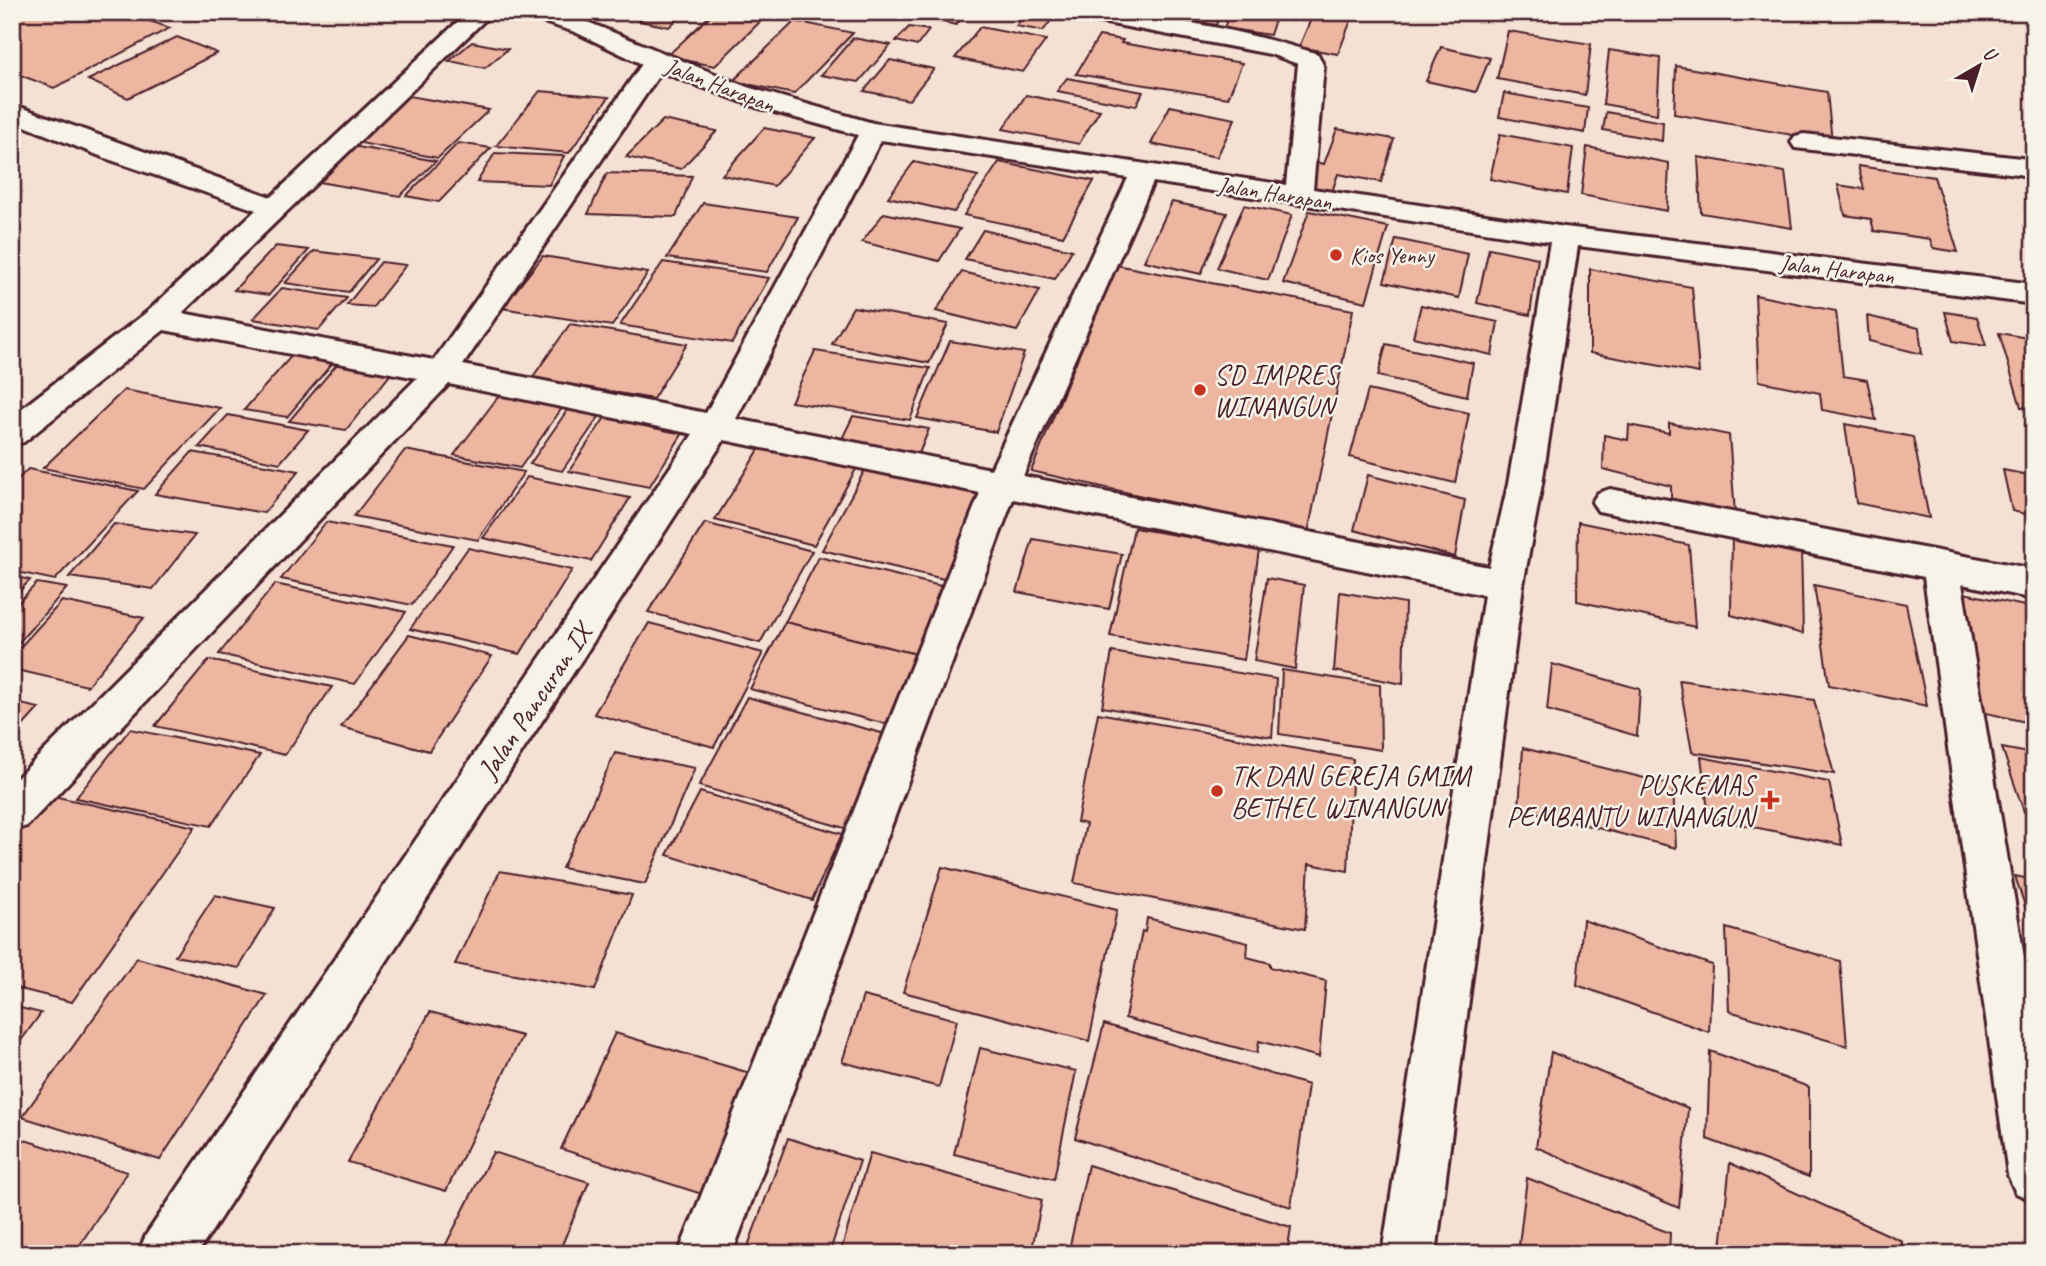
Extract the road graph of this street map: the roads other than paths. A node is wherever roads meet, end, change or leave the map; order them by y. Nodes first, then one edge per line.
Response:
1 (482, 12) edge
2 (535, 12) edge
3 (1085, 12) edge
4 (656, 61) junction
5 (12, 113) edge
6 (873, 131) junction
7 (1804, 142) dead end
8 (2034, 170) edge
9 (1143, 172) junction
10 (1298, 197) junction
11 (274, 207) junction
12 (1565, 236) junction
13 (2034, 294) edge
14 (158, 319) junction
15 (442, 372) junction
16 (715, 428) junction
17 (12, 434) edge
18 (1001, 485) junction
19 (1610, 502) dead end
20 (1941, 568) junction
21 (2034, 584) edge
22 (1504, 586) junction
23 (12, 812) edge
24 (2034, 1175) edge
25 (165, 1254) edge
26 (705, 1254) edge
27 (1409, 1254) edge

1 - 11 street
2 - 4 street, Jalan Harapan
3 - 10 street
4 - 6 street, Jalan Harapan
4 - 15 street
5 - 11 street
6 - 9 street, Jalan Harapan
6 - 16 street, Jalan Pancuran IX
7 - 8 street
9 - 10 street, Jalan Harapan
9 - 18 street
10 - 12 street, Jalan Harapan
11 - 14 street
12 - 13 street, Jalan Harapan
12 - 22 street
14 - 15 street
14 - 17 street
15 - 16 street
15 - 23 street
16 - 18 street
16 - 25 street, Jalan Pancuran IX
18 - 22 street
18 - 26 street
19 - 20 street
20 - 21 street
20 - 24 street
22 - 27 street

